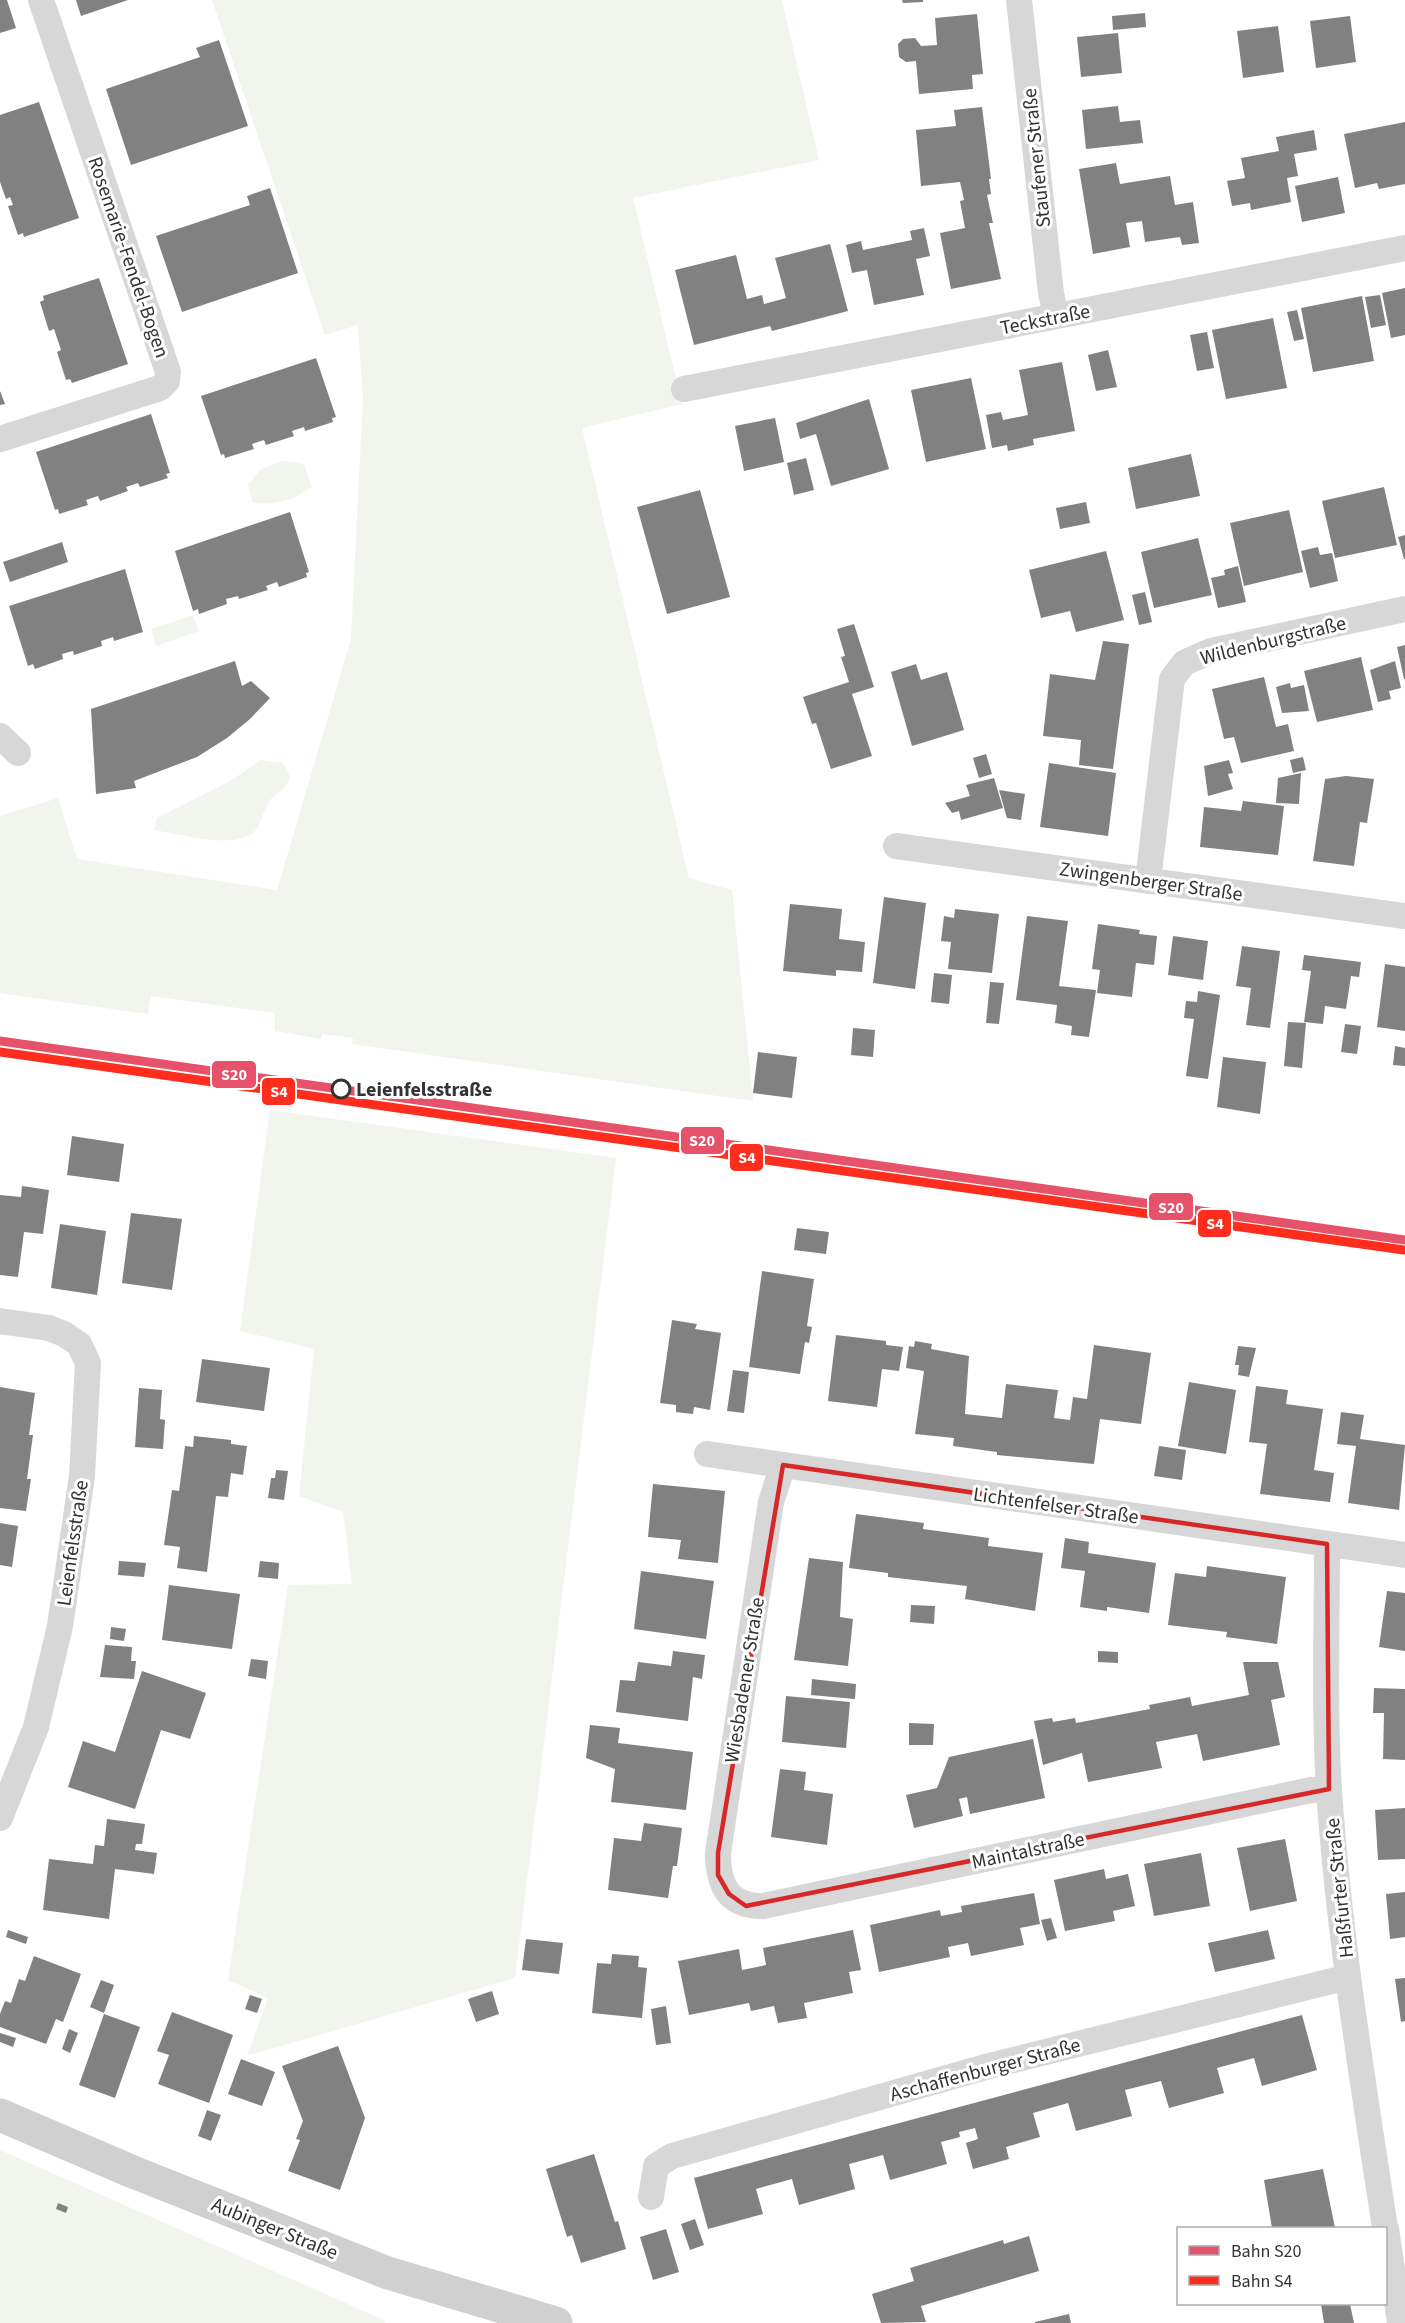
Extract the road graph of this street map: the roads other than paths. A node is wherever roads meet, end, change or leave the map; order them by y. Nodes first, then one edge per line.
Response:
1 (41, 0) edge
2 (1019, 0) edge
3 (1405, 248) edge
4 (1056, 316) junction
5 (684, 389) dead end
6 (0, 439) edge
7 (1405, 609) edge
8 (896, 846) dead end
9 (1148, 881) junction
10 (1405, 916) edge
11 (0, 1321) edge
12 (707, 1454) dead end
13 (783, 1465) junction
14 (1327, 1544) junction
15 (1405, 1555) edge
16 (1329, 1789) junction
17 (0, 1818) edge
18 (729, 1894) joint
19 (1347, 1977) junction
20 (0, 2115) edge
21 (651, 2197) dead end
22 (1385, 2227) edge
23 (1387, 2242) edge
24 (556, 2323) edge
25 (1400, 2323) edge

1 - 6 street, Rosemarie-Fendel-Bogen
2 - 4 street, Staufener Straße
3 - 4 street, Teckstraße
4 - 5 street, Teckstraße
7 - 9 street, Wildenburgstraße
8 - 9 street, Zwingenberger Straße
9 - 10 street, Zwingenberger Straße
11 - 17 street, Leienfelsstraße
12 - 13 street, Lichtenfelser Straße
13 - 14 street, Lichtenfelser Straße
13 - 18 street, Wiesbadener Straße
14 - 15 street, Lichtenfelser Straße
14 - 16 street, Haßfurter Straße
16 - 18 street, Maintalstraße
16 - 19 street, Haßfurter Straße
19 - 21 street, Aschaffenburger Straße
19 - 22 street, Haßfurter Straße
20 - 24 main road, Aubinger Straße
23 - 25 street, Haßfurter Straße

